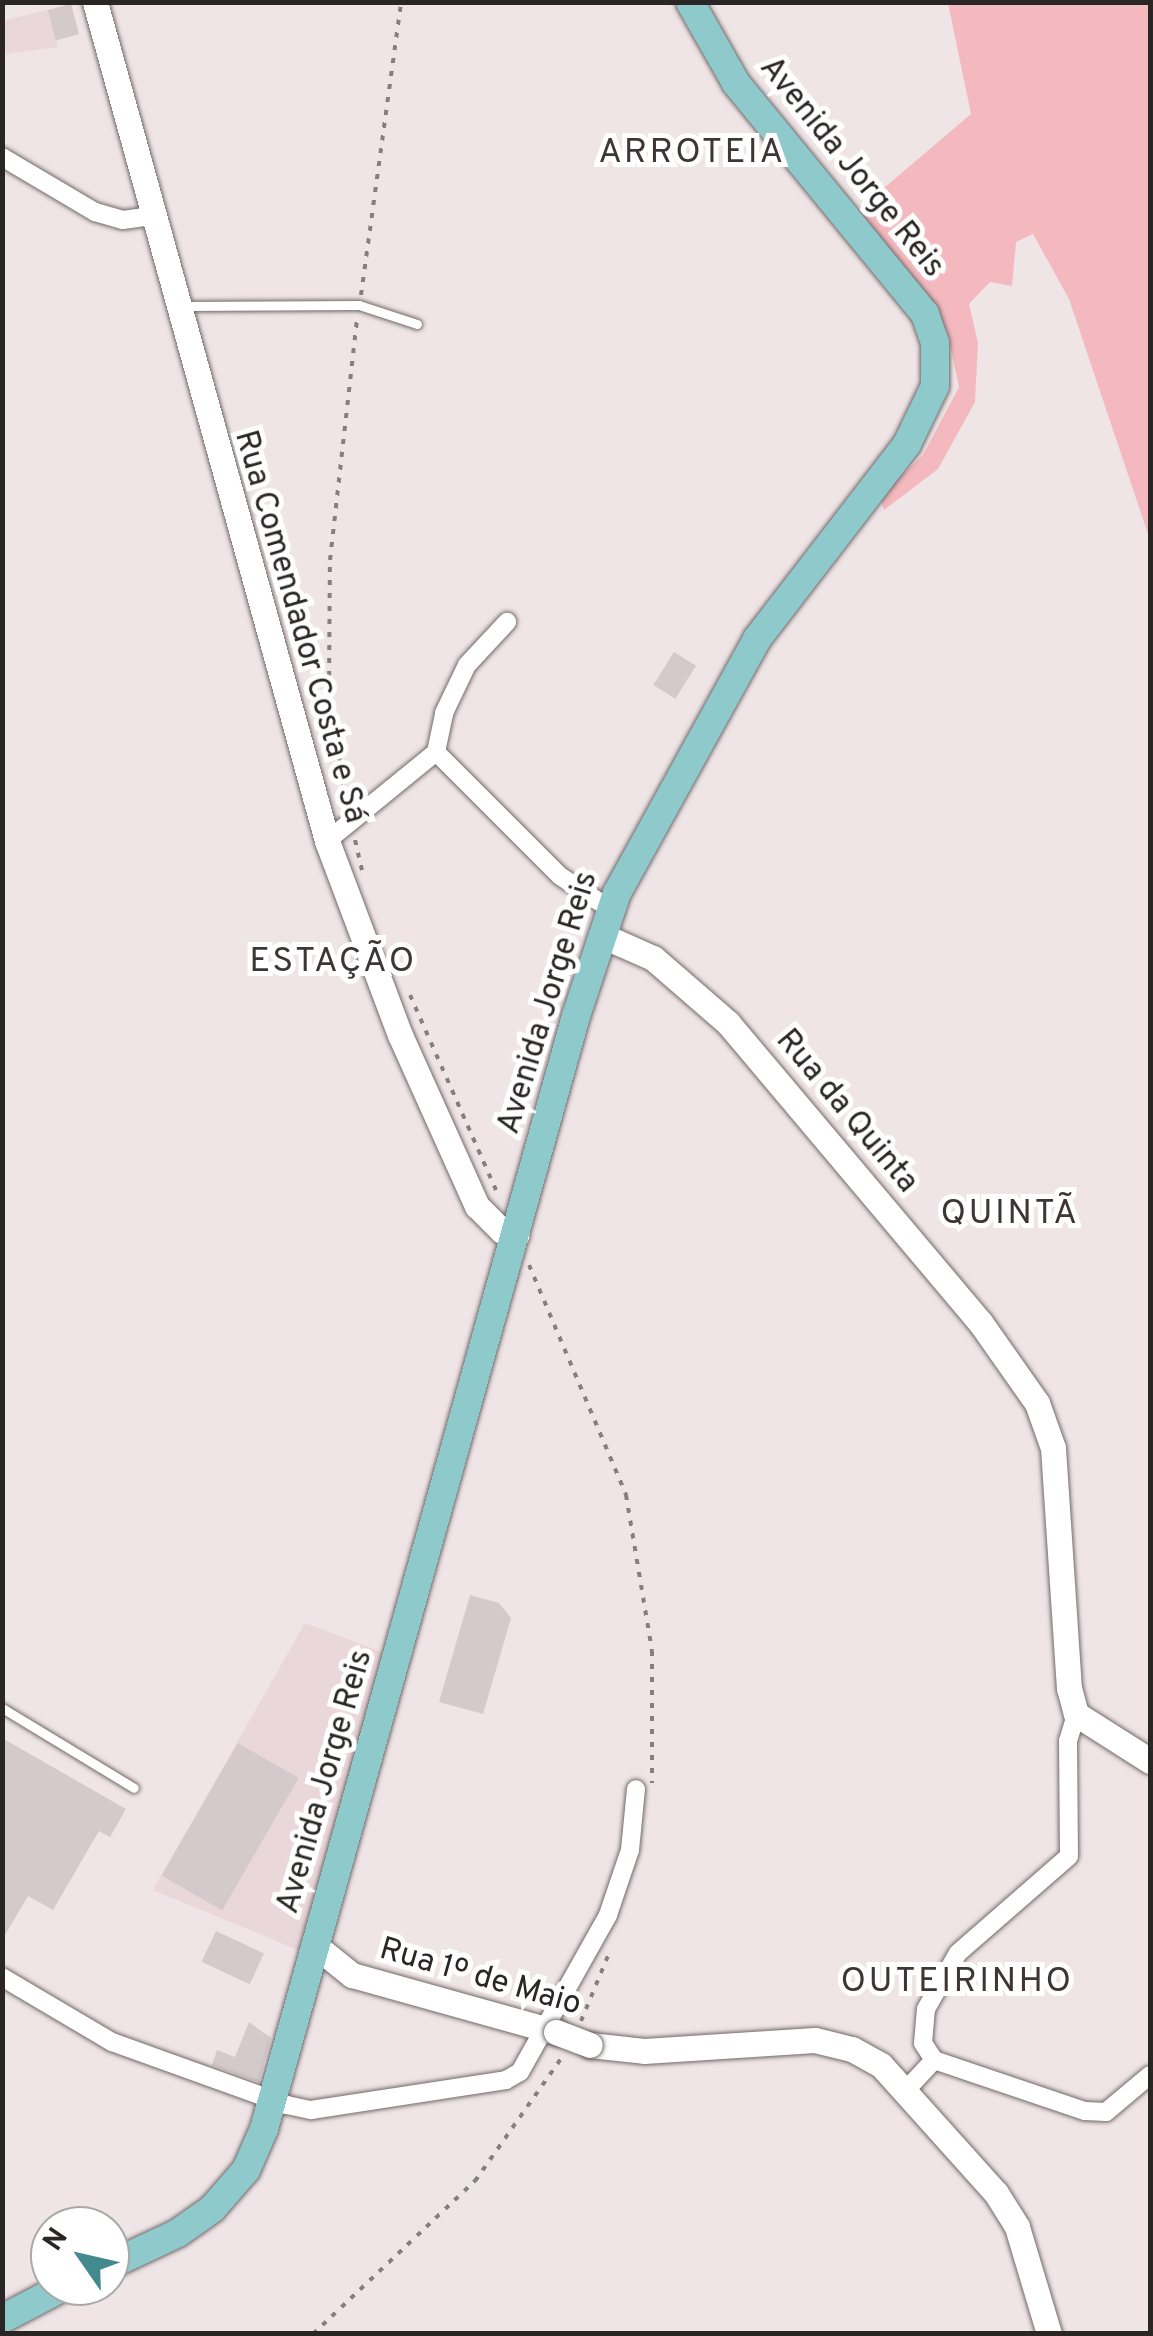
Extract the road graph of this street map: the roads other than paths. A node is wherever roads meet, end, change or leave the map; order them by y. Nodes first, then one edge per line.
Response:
1 (95, 2) edge
2 (690, 2) edge
3 (2, 157) edge
4 (150, 216) junction
5 (174, 305) junction
6 (417, 324) dead end
7 (507, 622) dead end
8 (436, 752) junction
9 (326, 841) junction
10 (606, 922) junction
11 (516, 1235) junction
12 (2, 1708) edge
13 (1076, 1714) junction
14 (1150, 1761) edge
15 (134, 1788) dead end
16 (636, 1789) dead end
17 (317, 1947) junction
18 (352, 1975) junction
19 (2, 1977) edge
20 (307, 1984) junction
21 (549, 2030) junction
22 (934, 2060) junction
23 (1150, 2076) edge
24 (908, 2089) junction
25 (273, 2102) junction
26 (130, 2257) edge
27 (30, 2304) edge
28 (2, 2318) edge
29 (1049, 2334) edge

1 - 4 main road, Rua Comendador Costa e Sá
2 - 10 main road, Avenida Jorge Reis
3 - 4 street
4 - 5 main road, Rua Comendador Costa e Sá
5 - 6 lane
5 - 9 main road, Rua Comendador Costa e Sá
7 - 8 street
8 - 9 street
8 - 10 street
9 - 11 main road, Rua Comendador Costa e Sá
10 - 11 main road, Avenida Jorge Reis
10 - 13 main road, Rua da Quinta
11 - 17 main road, Avenida Jorge Reis
12 - 15 lane
13 - 14 main road
13 - 22 street
16 - 21 street
17 - 18 main road, Rua 1º de Maio
17 - 20 main road, Avenida Jorge Reis
18 - 20 main road, Rua 1º de Maio
18 - 21 main road, Rua 1º de Maio
19 - 25 street
20 - 25 main road, Avenida Jorge Reis
21 - 24 main road, Rua 1º de Maio, bridge
21 - 25 street
22 - 23 street
22 - 24 street
24 - 29 main road, Rua 1º de Maio
25 - 26 main road, Avenida Jorge Reis
27 - 28 main road

